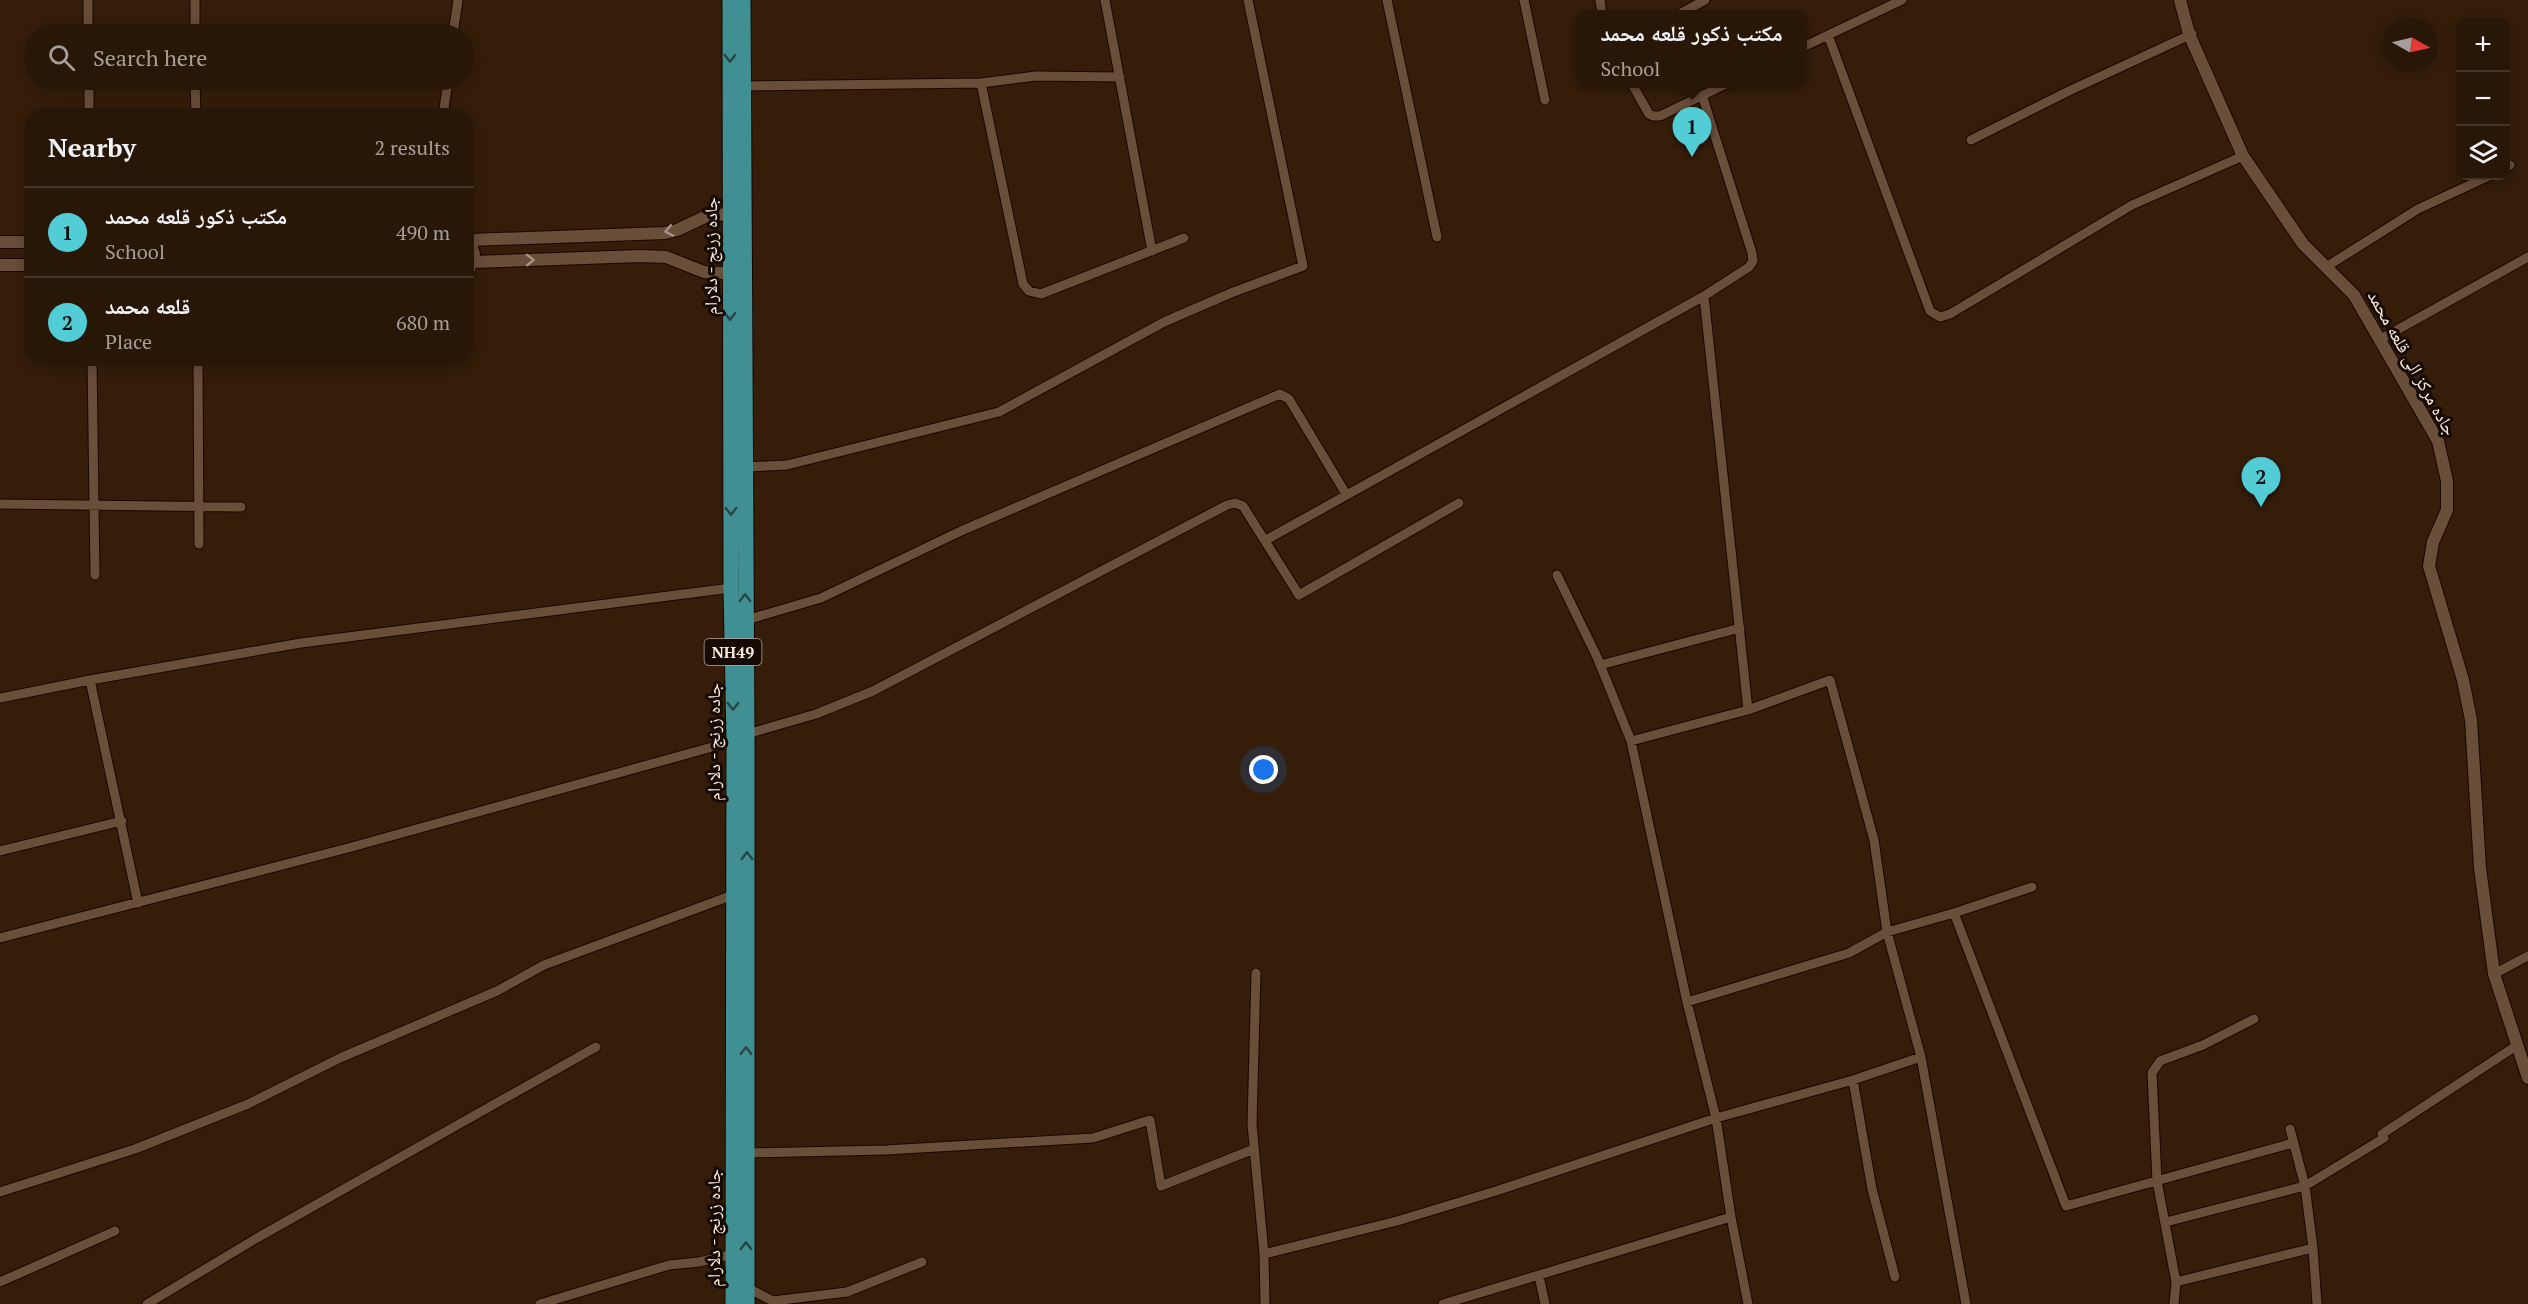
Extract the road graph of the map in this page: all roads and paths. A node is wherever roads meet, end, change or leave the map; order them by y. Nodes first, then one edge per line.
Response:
1 (88, 0) edge
2 (195, 0) edge
3 (458, 0) edge
4 (730, 0) edge
5 (743, 0) edge
6 (1105, 0) edge
7 (1248, 0) edge
8 (1387, 0) edge
9 (1524, 0) edge
10 (1705, 0) edge
11 (1902, 0) edge
12 (2180, 0) edge
13 (1687, 10) edge
14 (88, 24) edge
15 (195, 24) edge
16 (454, 24) edge
17 (2192, 34) junction
18 (1828, 35) junction
19 (1807, 45) edge
20 (1120, 77) junction
21 (981, 83) junction
22 (743, 86) junction
23 (1634, 88) edge
24 (1717, 88) edge
25 (89, 90) edge
26 (195, 90) edge
27 (447, 90) edge
28 (1702, 95) junction
29 (1545, 100) dead end
30 (89, 108) edge
31 (196, 108) edge
32 (444, 108) edge
33 (1971, 140) dead end
34 (2243, 156) junction
35 (2480, 180) edge
36 (738, 213) junction
37 (474, 235) edge
38 (1437, 237) dead end
39 (1184, 238) dead end
40 (0, 242) edge
41 (24, 242) edge
42 (1152, 251) junction
43 (2528, 257) edge
44 (474, 262) edge
45 (0, 265) edge
46 (24, 265) edge
47 (2326, 267) junction
48 (737, 274) junction
49 (1704, 296) junction
50 (2379, 340) junction
51 (92, 366) edge
52 (198, 366) edge
53 (746, 467) junction
54 (1346, 494) junction
55 (1459, 503) dead end
56 (0, 504) edge
57 (94, 505) junction
58 (199, 506) junction
59 (240, 507) dead end
60 (1266, 540) junction
61 (199, 544) dead end
62 (95, 575) dead end
63 (1557, 575) dead end
64 (731, 588) junction
65 (739, 621) junction
66 (1740, 628) junction
67 (1600, 665) junction
68 (90, 680) junction
69 (0, 698) edge
70 (1748, 710) junction
71 (741, 737) junction
72 (1631, 741) junction
73 (122, 821) junction
74 (0, 852) edge
75 (2032, 887) dead end
76 (733, 895) junction
77 (138, 903) junction
78 (1954, 913) junction
79 (1887, 932) junction
80 (0, 938) edge
81 (2528, 956) edge
82 (1256, 973) dead end
83 (2494, 974) junction
84 (1687, 1002) junction
85 (2254, 1019) dead end
86 (596, 1047) dead end
87 (2518, 1050) junction
88 (1921, 1057) junction
89 (2528, 1078) edge
90 (1853, 1080) junction
91 (1716, 1118) junction
92 (2290, 1129) dead end
93 (2293, 1143) junction
94 (1254, 1149) junction
95 (746, 1153) junction
96 (2157, 1181) junction
97 (2305, 1186) junction
98 (0, 1192) edge
99 (1731, 1217) junction
100 (2166, 1222) junction
101 (116, 1231) dead end
102 (2313, 1248) junction
103 (734, 1254) junction
104 (1264, 1254) junction
105 (922, 1262) dead end
106 (1539, 1276) junction
107 (1895, 1277) dead end
108 (0, 1282) edge
109 (2176, 1282) junction
110 (740, 1286) junction
111 (147, 1304) edge
112 (540, 1304) edge
113 (733, 1304) edge
114 (747, 1304) edge
115 (1266, 1304) edge
116 (1443, 1304) edge
117 (1545, 1304) edge
118 (1748, 1304) edge
119 (1966, 1304) edge
120 (2174, 1304) edge
121 (2317, 1304) edge

1 - 14 street
2 - 15 street
3 - 16 street
4 -> 36 highway, جاده زرنج - دلارام / NH49
5 - 22 highway, جاده زرنج - دلارام / NH49
6 - 20 street
7 - 53 street
8 - 38 street
9 - 29 street
10 - 13 street
11 - 18 street
12 - 17 street, جاده مرکز الی قلعه محمد
17 - 33 street
17 - 34 street, جاده مرکز الی قلعه محمد
18 - 19 street
18 - 34 street
20 - 21 street
20 - 42 street
21 - 22 street
21 - 42 street
22 - 36 highway, جاده زرنج - دلارام / NH49
23 - 28 street
24 - 28 street
25 - 30 street
26 - 31 street
27 - 32 street
28 - 49 street
34 - 47 street, جاده مرکز الی قلعه محمد
35 - 47 street
36 -> 37 street
36 - 48 highway, جاده زرنج - دلارام / NH49
39 - 42 street
40 - 41 street
43 - 50 street
44 -> 48 street
45 - 46 street
47 - 50 street, جاده مرکز الی قلعه محمد
48 - 53 highway, جاده زرنج - دلارام / NH49
48 -> 64 highway, جاده زرنج - دلارام / NH49
49 - 54 street
49 - 66 street
50 - 83 street, جاده مرکز الی قلعه محمد
51 - 57 street
52 - 58 street
65 -> 53 highway, جاده زرنج - دلارام / NH49
54 - 60 street
54 - 65 street
55 - 60 street
56 - 57 street
57 - 58 street
57 - 62 street
58 - 59 street
58 - 61 street
60 - 71 street
63 - 67 street
64 - 65 highway, جاده زرنج - دلارام / NH49
64 - 68 street
65 - 71 highway, جاده زرنج - دلارام / NH49
66 - 67 street
66 - 70 street
67 - 72 street
68 - 69 street
68 - 73 street
70 - 72 street
70 - 79 street
71 - 76 highway, جاده زرنج - دلارام / NH49
71 - 77 street
95 -> 71 highway, جاده زرنج - دلارام / NH49
72 - 84 street
73 - 74 street
73 - 77 street
75 - 78 street
76 - 98 street
76 - 103 highway, جاده زرنج - دلارام / NH49
77 - 80 street
78 - 79 street
78 - 96 street
79 - 84 street
79 - 88 street
81 - 83 street
82 - 94 street
83 - 87 street, جاده مرکز الی قلعه محمد
84 - 91 street
85 - 96 street
86 - 111 street
87 - 89 street, جاده مرکز الی قلعه محمد
87 - 97 street
88 - 90 street
88 - 119 street
90 - 91 street
90 - 107 street
91 - 99 street
91 - 104 street
92 - 93 street
93 - 96 street
93 - 97 street
94 - 95 street
94 - 104 street
110 -> 95 highway, جاده زرنج - دلارام / NH49
96 - 100 street
97 - 100 street
97 - 102 street
99 - 106 street
99 - 118 street
100 - 109 street
101 - 108 street
102 - 109 street
102 - 121 street
103 - 110 highway, جاده زرنج - دلارام / NH49
103 - 112 street
104 - 115 street
105 - 110 street
106 - 116 street
106 - 117 street
109 - 120 street
110 - 113 highway, جاده زرنج - دلارام / NH49
110 - 114 highway, جاده زرنج - دلارام / NH49

